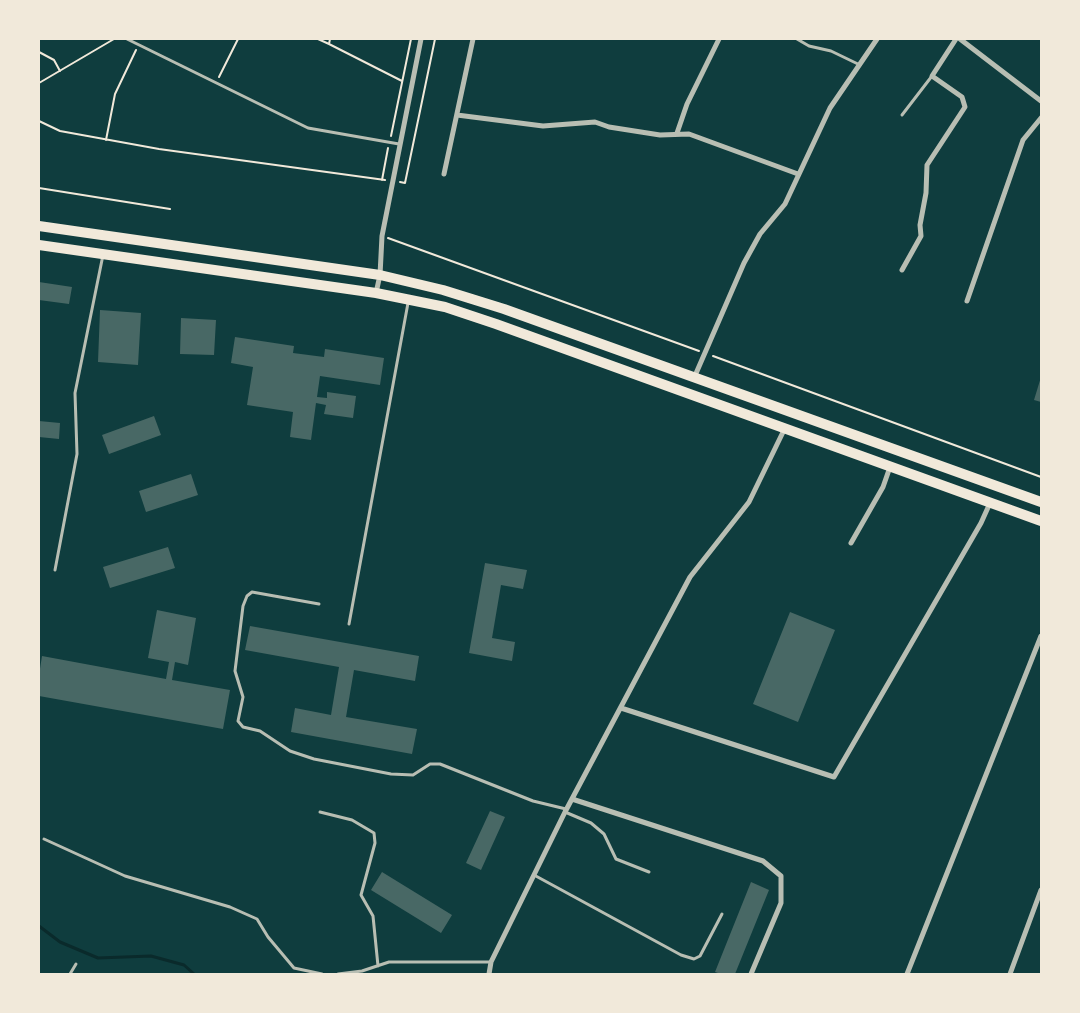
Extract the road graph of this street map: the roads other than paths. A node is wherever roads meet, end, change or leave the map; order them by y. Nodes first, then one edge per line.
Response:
1 (127, 39) edge
2 (421, 39) edge
3 (473, 39) edge
4 (719, 39) edge
5 (797, 39) edge
6 (877, 39) edge
7 (956, 39) edge
8 (960, 39) edge
9 (861, 66) junction
10 (932, 76) junction
11 (1041, 101) edge
12 (457, 115) junction
13 (902, 115) dead end
14 (1041, 118) edge
15 (677, 133) junction
16 (399, 144) junction
17 (444, 174) dead end
18 (798, 174) junction
19 (39, 226) edge
20 (39, 245) edge
21 (103, 255) junction
22 (902, 270) dead end
23 (380, 275) junction
24 (376, 293) junction
25 (409, 299) junction
26 (967, 301) dead end
27 (694, 378) junction
28 (785, 428) junction
29 (890, 466) junction
30 (1041, 502) edge
31 (990, 503) junction
32 (1041, 521) edge
33 (850, 543) dead end
34 (55, 570) dead end
35 (319, 604) dead end
36 (349, 624) dead end
37 (1041, 636) edge
38 (621, 708) junction
39 (572, 799) junction
40 (566, 811) junction
41 (320, 812) dead end
42 (44, 839) dead end
43 (649, 872) dead end
44 (534, 875) junction
45 (1041, 890) edge
46 (722, 914) dead end
47 (491, 962) junction
48 (76, 964) dead end
49 (378, 966) junction
50 (71, 974) edge
51 (322, 974) edge
52 (338, 974) edge
53 (489, 974) edge
54 (751, 974) edge
55 (907, 974) edge
56 (1010, 974) edge

1 - 16 lane
2 - 16 street
3 - 12 street
4 - 15 street
5 - 9 lane
6 - 9 street
7 - 10 street
8 - 11 street
9 - 18 street
10 - 13 lane
10 - 22 street
12 - 15 street
12 - 17 street
14 - 26 street
15 - 18 street
16 - 23 street
18 - 27 street
19 - 23 main road
20 - 21 main road
21 - 24 main road
21 - 34 lane
23 - 24 street
23 - 27 main road
24 - 25 main road
25 - 28 main road
25 - 36 lane
27 - 30 main road
28 - 29 main road
28 - 38 street
29 - 31 main road
29 - 33 street
31 - 32 main road
31 - 38 street
35 - 40 lane
37 - 55 street
38 - 39 street
39 - 40 street
39 - 54 street
40 - 43 lane
40 - 44 street
41 - 49 lane
42 - 51 lane
44 - 46 lane
44 - 47 street
45 - 56 street
47 - 49 lane
47 - 53 street
48 - 50 lane
49 - 52 lane

